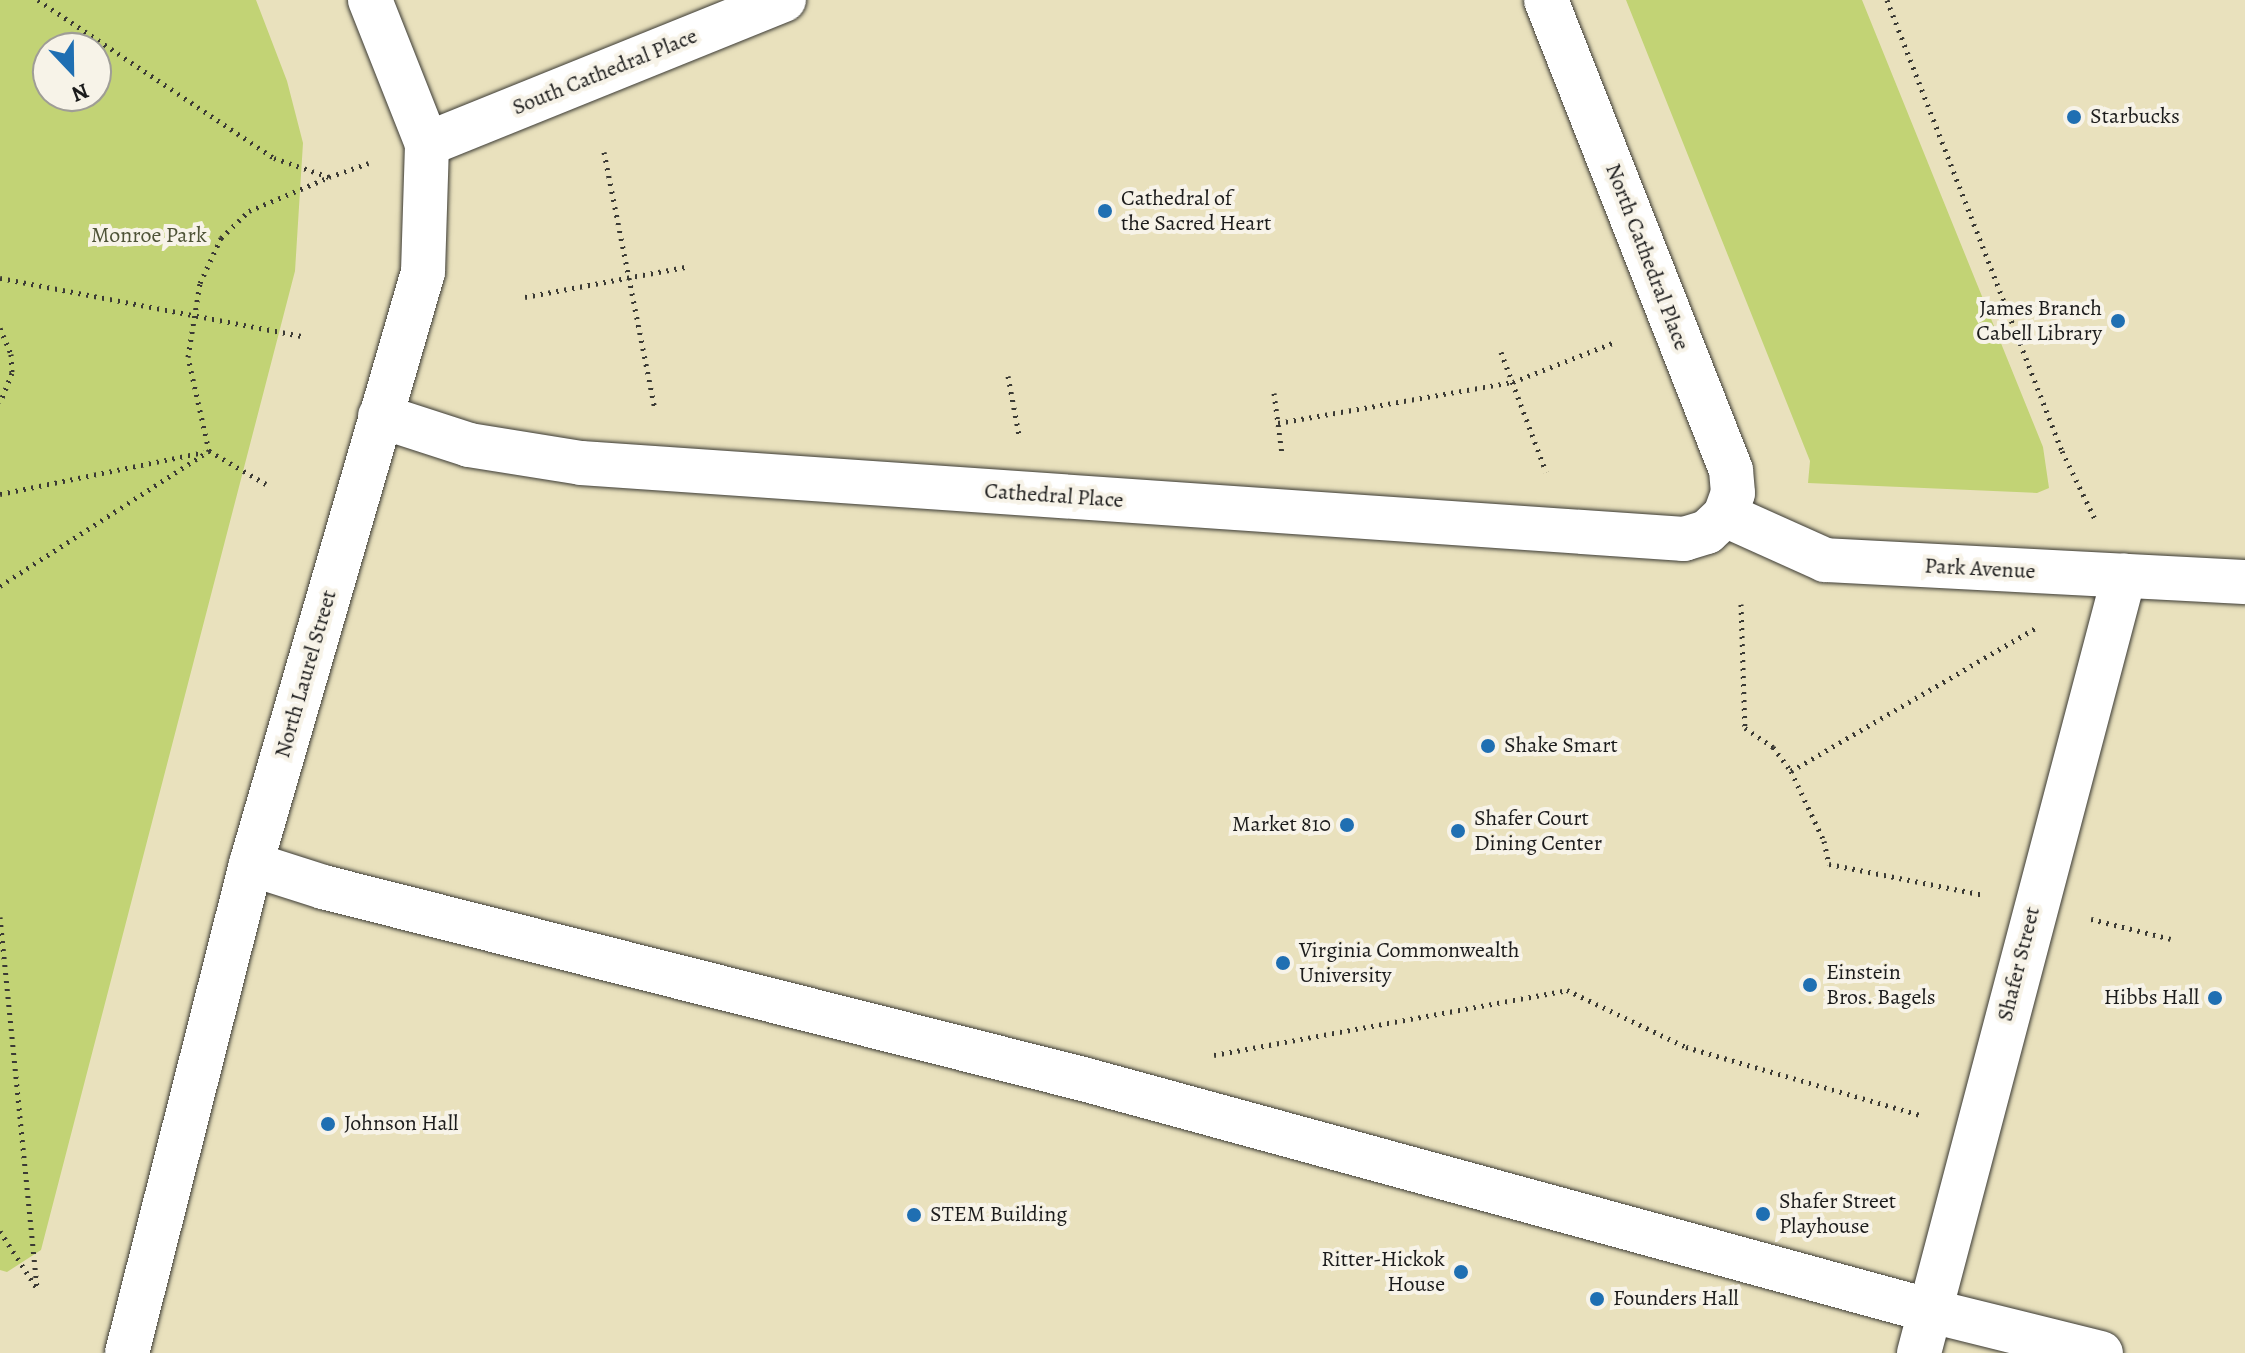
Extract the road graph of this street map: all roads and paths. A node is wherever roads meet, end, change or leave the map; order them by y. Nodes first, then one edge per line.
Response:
1 (38, 0) edge
2 (370, 0) edge
3 (784, 0) edge
4 (1546, 0) edge
5 (1887, 0) edge
6 (427, 144) junction
7 (604, 152) dead end
8 (329, 177) junction
9 (685, 267) dead end
10 (0, 278) edge
11 (629, 278) junction
12 (525, 297) dead end
13 (194, 317) junction
14 (0, 328) edge
15 (305, 337) dead end
16 (1615, 342) dead end
17 (1501, 352) dead end
18 (1008, 376) dead end
19 (1513, 382) junction
20 (1274, 393) dead end
21 (0, 403) edge
22 (655, 409) dead end
23 (380, 416) junction
24 (1278, 423) junction
25 (1019, 435) dead end
26 (209, 451) junction
27 (2062, 451) dead end
28 (1282, 454) dead end
29 (1546, 472) dead end
30 (266, 484) dead end
31 (0, 494) edge
32 (1725, 515) junction
33 (2124, 576) junction
34 (2245, 582) edge
35 (0, 586) edge
36 (1741, 604) dead end
37 (2048, 621) dead end
38 (1791, 771) junction
39 (251, 864) junction
40 (2034, 905) junction
41 (0, 917) edge
42 (2171, 939) dead end
43 (1208, 1056) dead end
44 (1976, 1131) junction
45 (0, 1231) edge
46 (1931, 1311) junction
47 (127, 1353) edge
48 (1919, 1353) edge
49 (2101, 1353) edge

1 - 8 path
2 - 6 street, North Laurel Street
3 - 6 street, South Cathedral Place
4 - 32 street, North Cathedral Place
5 - 27 path
6 - 8 path
6 - 23 street, North Laurel Street
7 - 11 path
8 - 13 path
9 - 11 path
10 - 13 path
11 - 12 path
11 - 22 path
13 - 15 path
13 - 26 path
14 - 21 path
16 - 19 path
17 - 19 path
18 - 25 path
19 - 24 path
19 - 29 path
20 - 24 path
23 - 32 street, Cathedral Place
23 - 39 street, North Laurel Street
24 - 28 path
26 - 30 path
26 - 31 path
26 - 35 path
32 - 33 street, Park Avenue
33 - 34 street, Park Avenue
33 - 40 street, Shafer Street
36 - 38 path
37 - 38 path
38 - 40 path
39 - 46 street
39 - 47 street, North Laurel Street
40 - 42 path
40 - 44 street, Shafer Street
41 - 45 path
43 - 44 path
44 - 46 street, Shafer Street
46 - 48 street, Shafer Street
46 - 49 street

